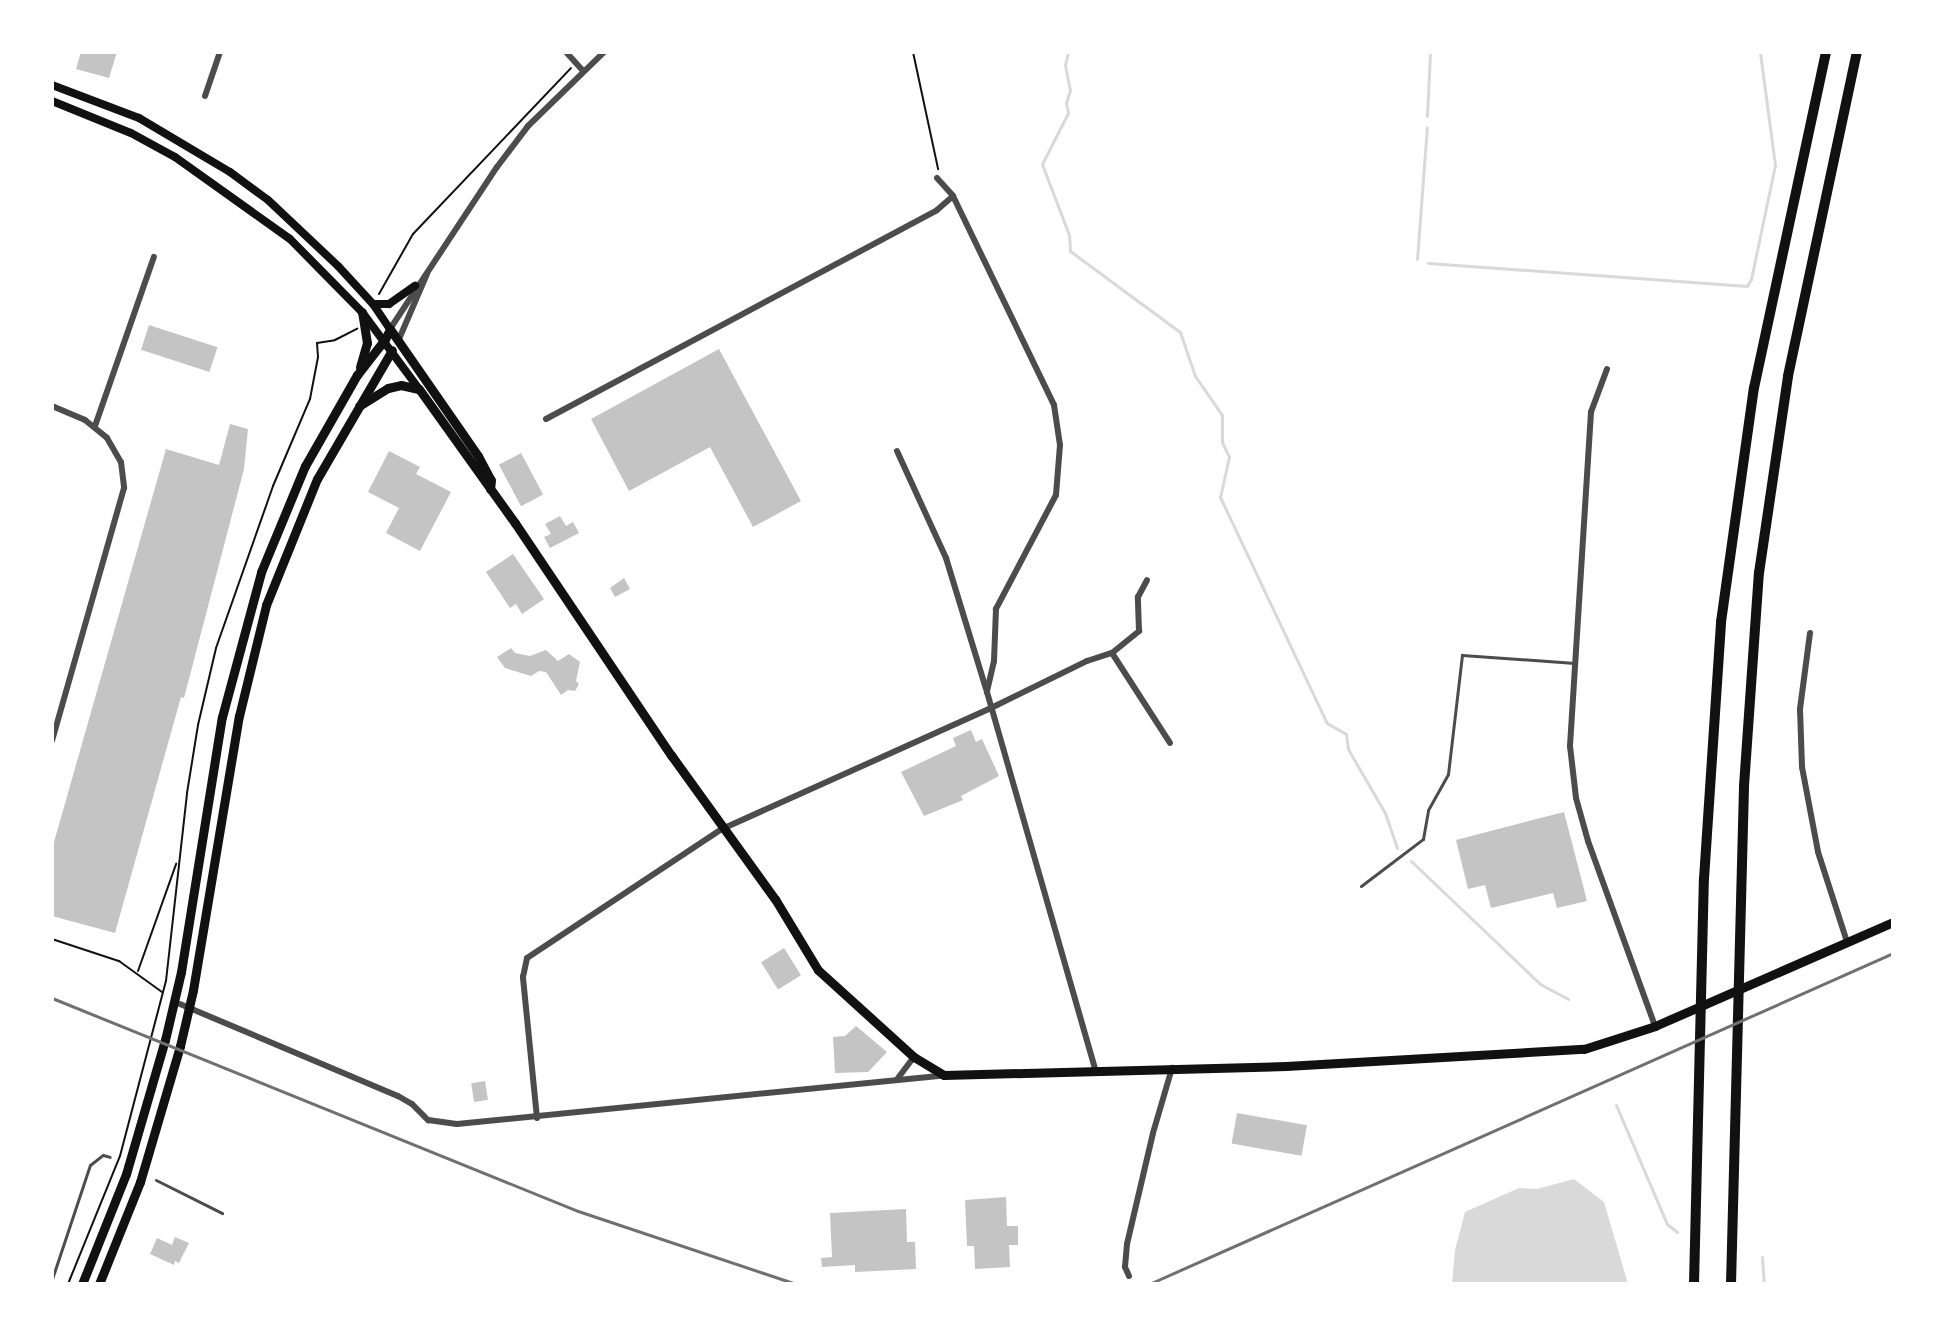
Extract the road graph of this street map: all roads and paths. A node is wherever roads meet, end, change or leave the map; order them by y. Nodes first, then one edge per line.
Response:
1 (220, 52) edge
2 (566, 52) edge
3 (604, 52) edge
4 (913, 52) edge
5 (1826, 52) edge
6 (1857, 52) edge
7 (576, 63) junction
8 (582, 70) junction
9 (52, 85) edge
10 (205, 96) dead end
11 (52, 101) edge
12 (937, 178) joint
13 (953, 196) junction
14 (154, 257) dead end
15 (396, 262) dead end
16 (431, 263) junction
17 (415, 286) junction
18 (373, 304) junction
19 (362, 312) junction
20 (390, 329) junction
21 (385, 339) junction
22 (399, 339) junction
23 (335, 340) dead end
24 (392, 350) junction
25 (1607, 369) dead end
26 (357, 375) junction
27 (419, 389) junction
28 (52, 406) edge
29 (357, 408) junction
30 (546, 419) dead end
31 (95, 426) junction
32 (897, 451) dead end
33 (490, 489) junction
34 (1147, 580) dead end
35 (1810, 633) dead end
36 (1112, 653) junction
37 (1575, 663) junction
38 (987, 692) junction
39 (991, 708) junction
40 (52, 740) edge
41 (1170, 743) dead end
42 (722, 829) junction
43 (178, 859) junction
44 (1361, 886) dead end
45 (1893, 922) edge
46 (52, 939) edge
47 (1847, 942) junction
48 (138, 972) junction
49 (180, 1004) joint
50 (1655, 1026) junction
51 (914, 1057) junction
52 (1172, 1068) junction
53 (1096, 1072) junction
54 (944, 1075) junction
55 (898, 1078) junction
56 (537, 1118) junction
57 (110, 1157) dead end
58 (156, 1180) dead end
59 (222, 1213) dead end
60 (1129, 1276) dead end
61 (52, 1279) edge
62 (68, 1284) edge
63 (82, 1284) edge
64 (99, 1284) edge
65 (1694, 1284) edge
66 (1731, 1284) edge

1 - 10 street
2 - 7 street
3 - 8 street
4 - 12 path
5 - 65 highway
6 - 66 highway
7 - 8 street
7 - 15 path
8 - 16 street
9 - 18 main road
11 - 19 main road
12 - 13 street
13 - 30 street
13 - 38 street
14 - 31 street
16 - 17 street
16 - 22 street
17 - 18 main road
17 - 20 street
18 - 20 main road
19 - 21 main road
19 - 26 main road
20 - 21 main road
20 - 22 main road
21 - 24 main road
21 - 26 main road
22 - 24 main road
22 - 33 main road
23 - 43 path
24 - 27 main road
24 - 29 main road
25 - 37 street
26 - 63 main road
27 - 29 main road
27 - 33 main road
28 - 31 street
29 - 64 main road
31 - 40 street
32 - 38 street
33 - 42 main road
34 - 36 street
35 - 47 street
36 - 39 street
36 - 41 street
37 - 44 lane
37 - 50 street
38 - 39 street
39 - 42 street
39 - 53 street
42 - 51 main road
42 - 56 street
43 - 48 path
43 - 62 path
45 - 47 main road
46 - 48 path
47 - 50 main road
48 - 49 path
49 - 56 street
50 - 52 main road
51 - 54 main road
51 - 55 street
52 - 53 main road
52 - 60 street
53 - 54 main road
54 - 55 street
55 - 56 street
57 - 61 lane
58 - 59 lane

